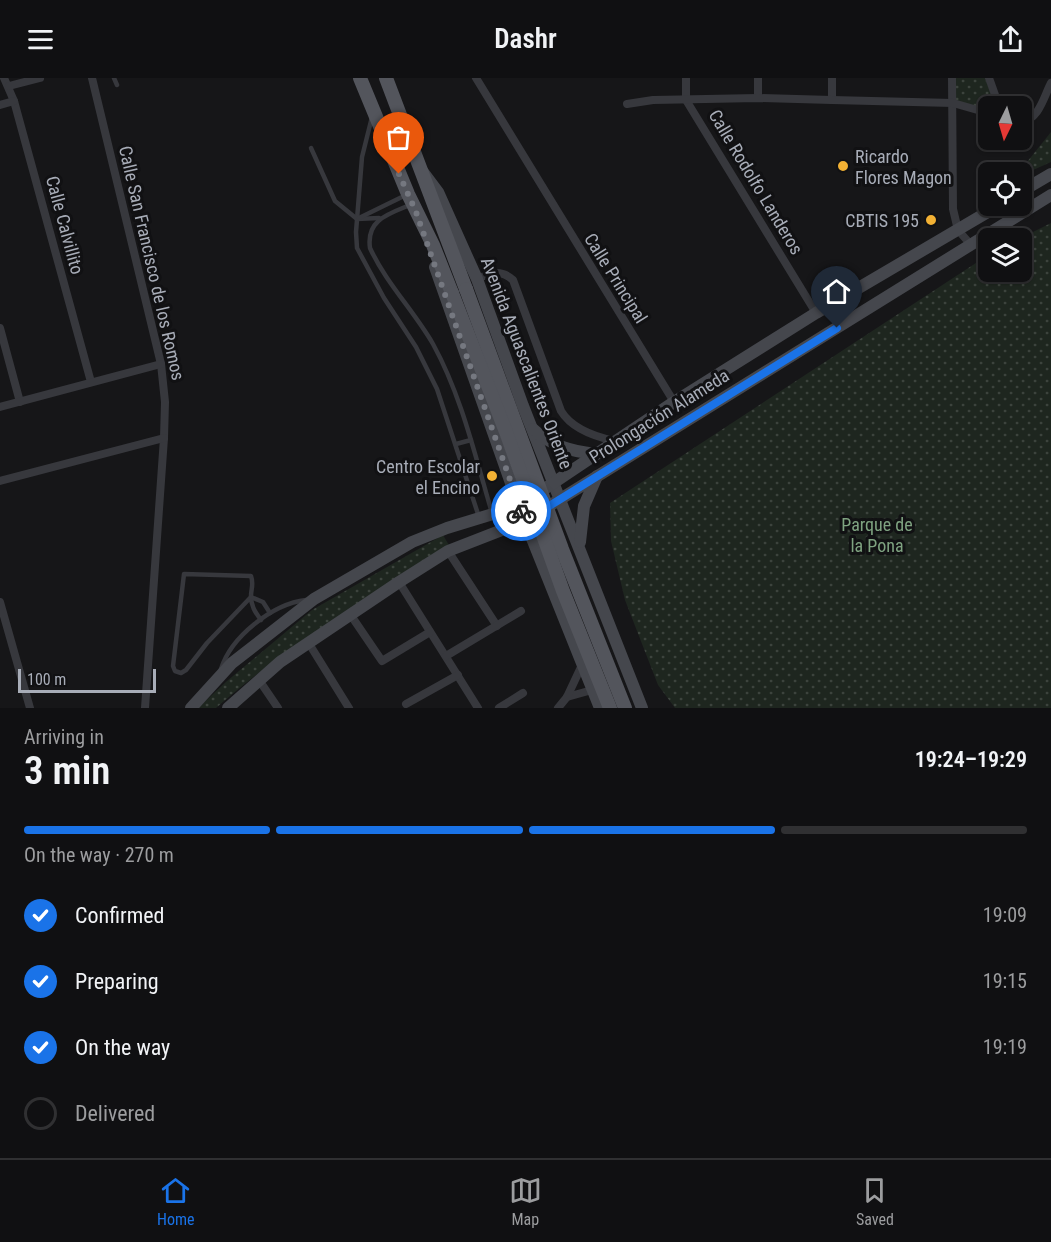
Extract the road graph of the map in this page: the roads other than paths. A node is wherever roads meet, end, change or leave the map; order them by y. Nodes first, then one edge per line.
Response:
1 (40, 78) edge
2 (92, 78) edge
3 (114, 78) edge
4 (360, 78) edge
5 (386, 78) edge
6 (476, 78) edge
7 (686, 78) edge
8 (758, 78) edge
9 (832, 78) edge
10 (952, 78) edge
11 (989, 78) edge
12 (7, 82) edge
13 (1051, 83) edge
14 (117, 85) dead end
15 (995, 96) edge
16 (758, 98) junction
17 (686, 100) junction
18 (832, 100) junction
19 (14, 101) junction
20 (953, 103) junction
21 (627, 104) dead end
22 (0, 105) edge
23 (978, 110) edge
24 (373, 112) junction
25 (1032, 116) edge
26 (311, 148) dead end
27 (422, 171) junction
28 (1051, 174) edge
29 (1032, 185) edge
30 (1051, 195) edge
31 (412, 203) junction
32 (981, 216) edge
33 (379, 218) junction
34 (357, 219) junction
35 (958, 230) junction
36 (356, 241) junction
37 (369, 242) junction
38 (971, 245) junction
39 (477, 279) junction
40 (399, 293) junction
41 (384, 298) junction
42 (816, 313) junction
43 (0, 328) edge
44 (161, 364) junction
45 (91, 382) junction
46 (20, 402) junction
47 (674, 402) junction
48 (0, 407) edge
49 (532, 428) junction
50 (164, 438) junction
51 (471, 440) junction
52 (615, 441) junction
53 (456, 444) junction
54 (595, 454) junction
55 (598, 475) junction
56 (553, 480) junction
57 (0, 481) edge
58 (513, 486) junction
59 (560, 499) junction
60 (519, 506) junction
61 (492, 514) junction
62 (480, 518) junction
63 (525, 521) junction
64 (578, 545) junction
65 (448, 551) junction
66 (539, 557) junction
67 (399, 582) junction
68 (251, 597) junction
69 (314, 599) junction
70 (0, 602) edge
71 (521, 611) dead end
72 (270, 613) junction
73 (350, 614) junction
74 (261, 620) junction
75 (497, 626) junction
76 (430, 632) junction
77 (308, 642) junction
78 (446, 656) junction
79 (582, 665) junction
80 (458, 675) junction
81 (218, 678) junction
82 (260, 680) junction
83 (592, 690) junction
84 (522, 693) dead end
85 (567, 697) junction
86 (406, 704) dead end
87 (30, 708) edge
88 (145, 708) edge
89 (191, 708) edge
90 (228, 708) edge
91 (278, 708) edge
92 (349, 708) edge
93 (478, 708) edge
94 (499, 708) edge
95 (558, 708) edge
96 (600, 708) edge
97 (610, 708) edge
98 (626, 708) edge
99 (642, 708) edge

1 - 12 street
2 - 44 street, Calle San Francisco de los Romos
3 - 14 lane
4 - 24 main road
5 - 27 main road, Avenida Aguascalientes Oriente
6 - 47 street, Calle Principal
7 - 17 street
8 - 16 street
9 - 18 street
10 - 20 street
11 - 15 street
12 - 19 street, Calle Calvillito
13 - 25 street
16 - 17 street
16 - 18 street
17 - 21 street
17 - 42 street, Calle Rodolfo Landeros
18 - 20 street
19 - 22 street
19 - 45 street, Calle Calvillito
20 - 23 street
20 - 35 street
24 - 31 main road
24 - 34 lane
26 - 34 lane
27 - 39 main road, Avenida Aguascalientes Oriente
27 - 98 main road, Avenida Aguascalientes Oriente, bridge
28 - 29 main road
30 - 38 main road, Prolongación Alameda
31 - 33 lane
31 - 34 lane
31 - 58 main road
31 - 97 main road, bridge
32 - 35 main road, Prolongación Alameda
33 - 34 lane
33 - 37 lane
34 - 36 lane
35 - 38 street
35 - 42 main road, Prolongación Alameda
36 - 37 lane
36 - 41 lane
37 - 40 lane
38 - 55 main road, Prolongación Alameda
39 - 49 main road, Avenida Aguascalientes Oriente
39 - 52 street
40 - 41 lane
40 - 51 lane
41 - 53 lane
42 - 47 main road, Prolongación Alameda
43 - 46 street
44 - 45 street
44 - 50 street, Calle San Francisco de los Romos
45 - 46 street
46 - 48 street
47 - 52 main road, Prolongación Alameda
49 - 54 main road
49 - 56 main road, Avenida Aguascalientes Oriente
50 - 57 street
50 - 88 street, Calle San Francisco de los Romos
51 - 53 lane
51 - 61 lane
52 - 54 main road, Prolongación Alameda
53 - 62 lane
54 - 56 main road, Prolongación Alameda
55 - 59 main road, Prolongación Alameda
55 - 64 main road
56 - 58 main road
56 - 59 main road, Avenida Aguascalientes Oriente
56 - 60 main road, Prolongación Alameda
58 - 60 main road
59 - 63 main road, Prolongación Alameda
59 - 64 main road, Avenida Aguascalientes Oriente
60 - 61 main road, Prolongación Alameda
60 - 63 main road
61 - 62 main road, Prolongación Alameda
62 - 69 main road, Prolongación Alameda
63 - 65 main road, Prolongación Alameda
63 - 66 main road
64 - 66 main road
64 - 99 main road, Avenida Aguascalientes Oriente
65 - 67 main road, Prolongación Alameda
65 - 75 street
66 - 79 main road
67 - 73 main road, Prolongación Alameda
67 - 76 street
68 - 68 lane
68 - 72 lane
68 - 74 lane
69 - 72 lane
69 - 81 main road, Prolongación Alameda
70 - 87 street
71 - 75 street
72 - 74 lane
73 - 76 street
73 - 77 main road, Prolongación Alameda
74 - 81 lane
75 - 78 street
76 - 78 street
77 - 82 main road, Prolongación Alameda
77 - 92 street
78 - 80 street
79 - 83 main road
79 - 85 street
80 - 86 street
80 - 93 street
81 - 89 main road, Prolongación Alameda
82 - 90 main road, Prolongación Alameda
82 - 91 street
83 - 85 street
83 - 96 main road
84 - 94 street
85 - 95 street

